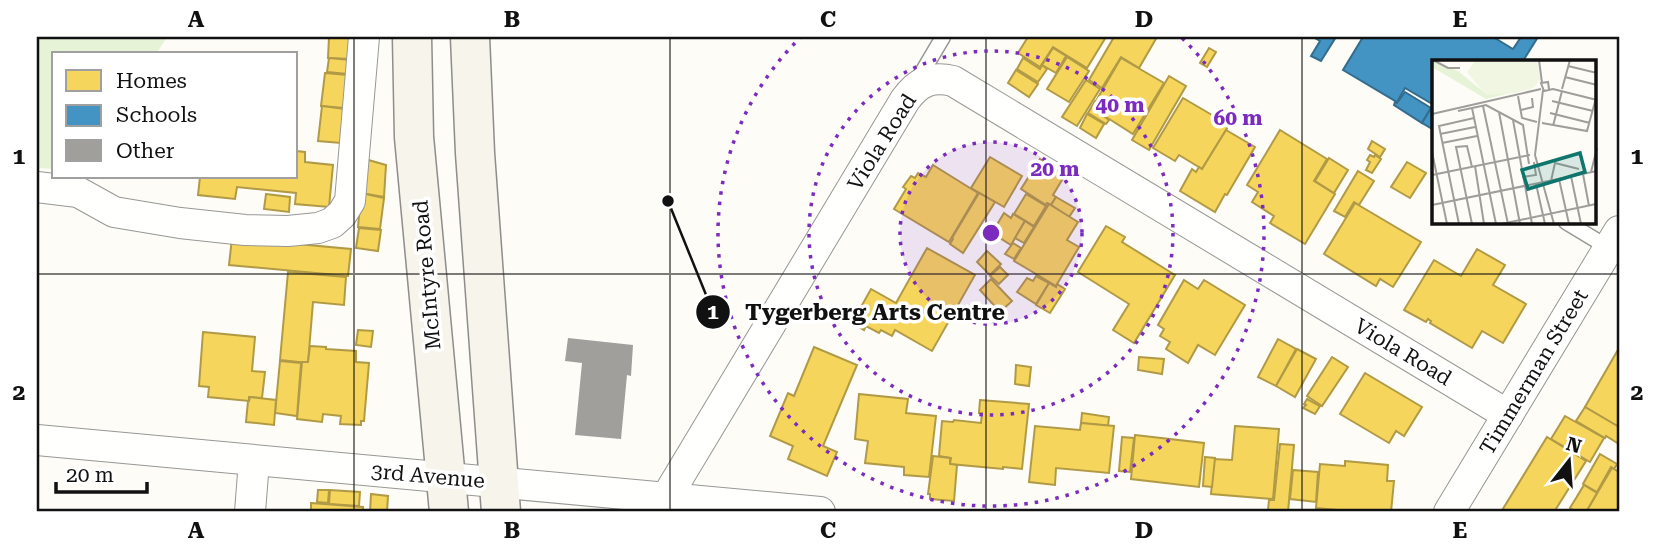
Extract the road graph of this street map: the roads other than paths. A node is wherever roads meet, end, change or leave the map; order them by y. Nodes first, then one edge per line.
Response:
1 (364, 37) edge
2 (412, 37) edge
3 (470, 37) edge
4 (943, 37) edge
5 (905, 100) junction
6 (37, 187) edge
7 (1572, 224) edge
8 (1614, 239) edge
9 (1508, 415) junction
10 (37, 440) edge
11 (254, 461) junction
12 (448, 495) edge
13 (500, 498) edge
14 (666, 498) junction
15 (250, 512) edge
16 (820, 512) edge
17 (1449, 512) edge

1 - 6 street
2 - 12 main road, McIntyre Road
3 - 13 main road
4 - 5 lane
5 - 9 street, Viola Road
5 - 14 street, Viola Road
7 - 8 lane
8 - 9 street, Timmerman Street
9 - 17 street, Timmerman Street
10 - 11 street, 3rd Avenue
11 - 12 street, 3rd Avenue
11 - 15 street
12 - 13 street, 3rd Avenue
13 - 14 street, 3rd Avenue
14 - 16 street, 3rd Avenue

